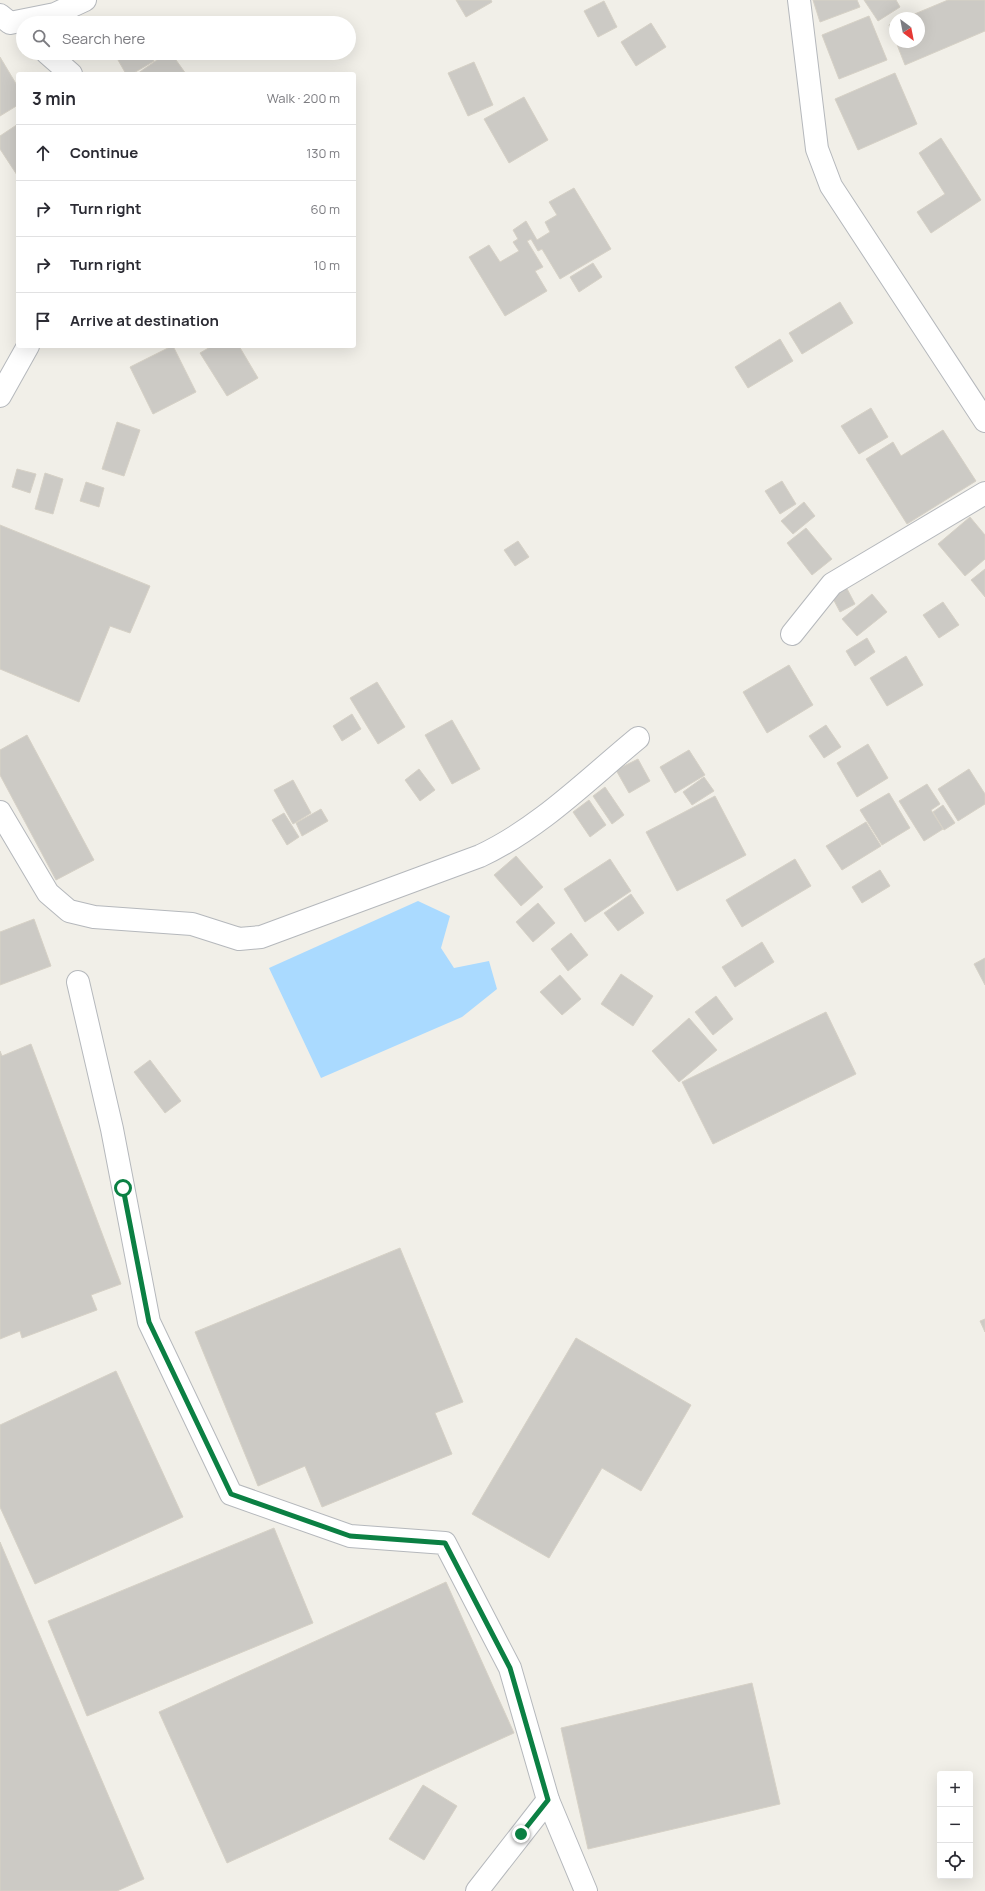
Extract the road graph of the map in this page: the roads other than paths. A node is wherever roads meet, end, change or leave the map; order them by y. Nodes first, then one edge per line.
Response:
1 (86, 0) edge
2 (799, 0) edge
3 (46, 16) edge
4 (55, 60) edge
5 (69, 72) edge
6 (27, 348) edge
7 (0, 396) edge
8 (985, 421) edge
9 (985, 493) edge
10 (792, 634) dead end
11 (638, 738) dead end
12 (0, 812) edge
13 (78, 982) dead end
14 (548, 1800) junction
15 (477, 1891) edge
16 (586, 1891) edge

1 - 3 street
2 - 8 street
4 - 5 street
6 - 7 street
9 - 10 street
11 - 12 street
13 - 14 street
14 - 15 street
14 - 16 street

